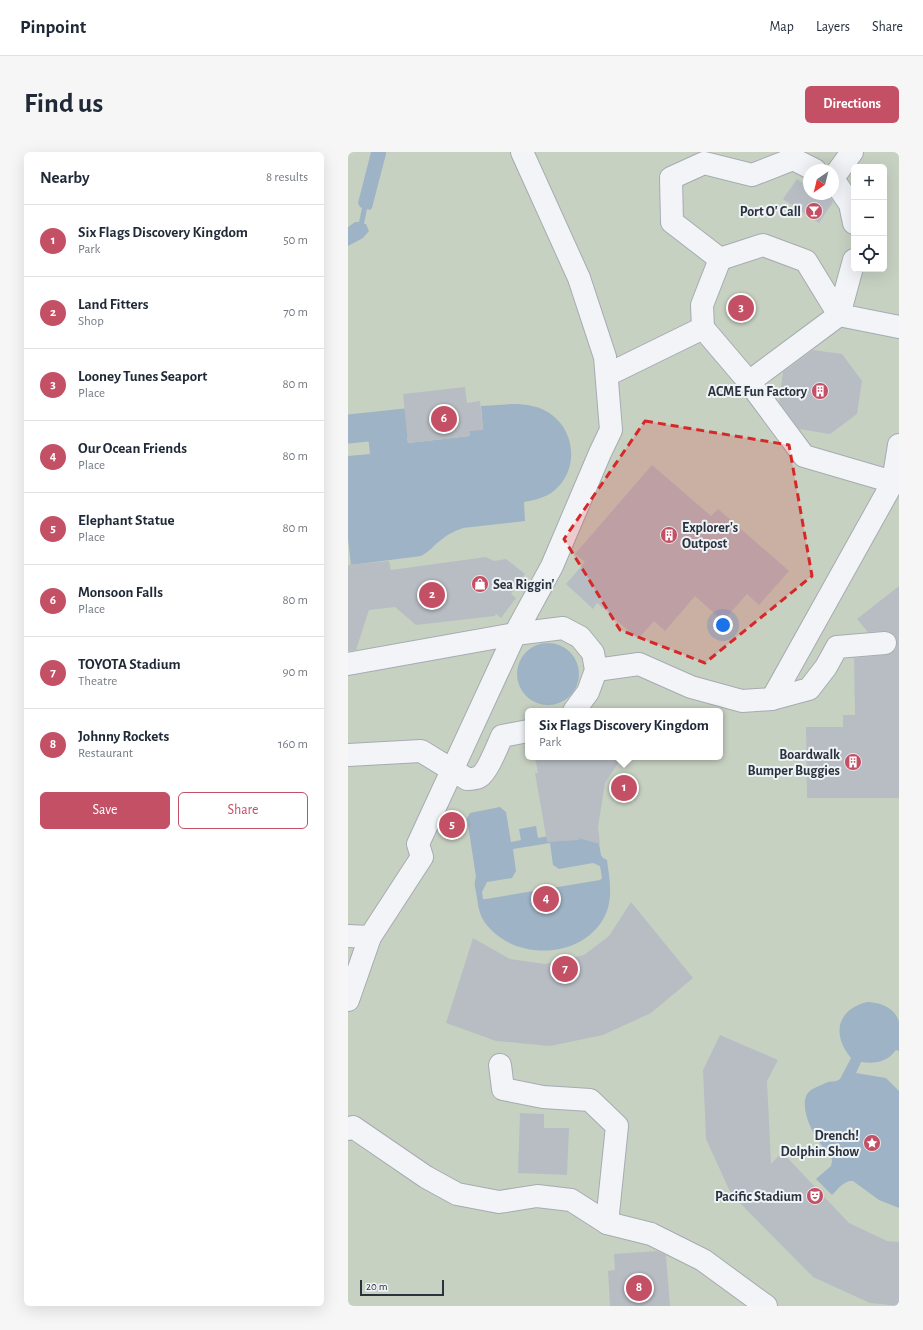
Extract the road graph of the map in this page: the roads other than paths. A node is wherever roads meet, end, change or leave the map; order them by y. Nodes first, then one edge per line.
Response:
1 (522, 152) edge
2 (852, 152) edge
3 (793, 156) edge
4 (806, 164) edge
5 (839, 170) edge
6 (839, 187) edge
7 (851, 209) edge
8 (720, 259) junction
9 (851, 271) edge
10 (839, 315) junction
11 (899, 327) edge
12 (703, 328) junction
13 (607, 375) junction
14 (749, 382) junction
15 (899, 445) edge
16 (893, 482) junction
17 (515, 634) junction
18 (885, 643) dead end
19 (348, 664) edge
20 (596, 670) junction
21 (772, 698) junction
22 (576, 708) edge
23 (474, 722) junction
24 (525, 732) edge
25 (502, 736) junction
26 (348, 755) edge
27 (452, 770) junction
28 (348, 936) edge
29 (370, 937) junction
30 (348, 1000) edge
31 (500, 1065) dead end
32 (348, 1129) edge
33 (607, 1223) junction
34 (766, 1306) edge

1 - 13 street
2 - 5 street
3 - 4 street
3 - 8 street
6 - 7 street
8 - 10 street
8 - 12 street
9 - 10 street
10 - 11 street
10 - 14 street
12 - 13 street
12 - 14 street
13 - 17 street
14 - 16 street
15 - 16 street
16 - 21 street
17 - 19 street
17 - 20 street
17 - 23 street
18 - 21 street
20 - 21 street
20 - 22 street
23 - 25 street
23 - 27 street
24 - 25 street
25 - 27 street
26 - 27 street
27 - 29 street
28 - 29 street
29 - 30 street
31 - 33 street
32 - 33 street
33 - 34 street

